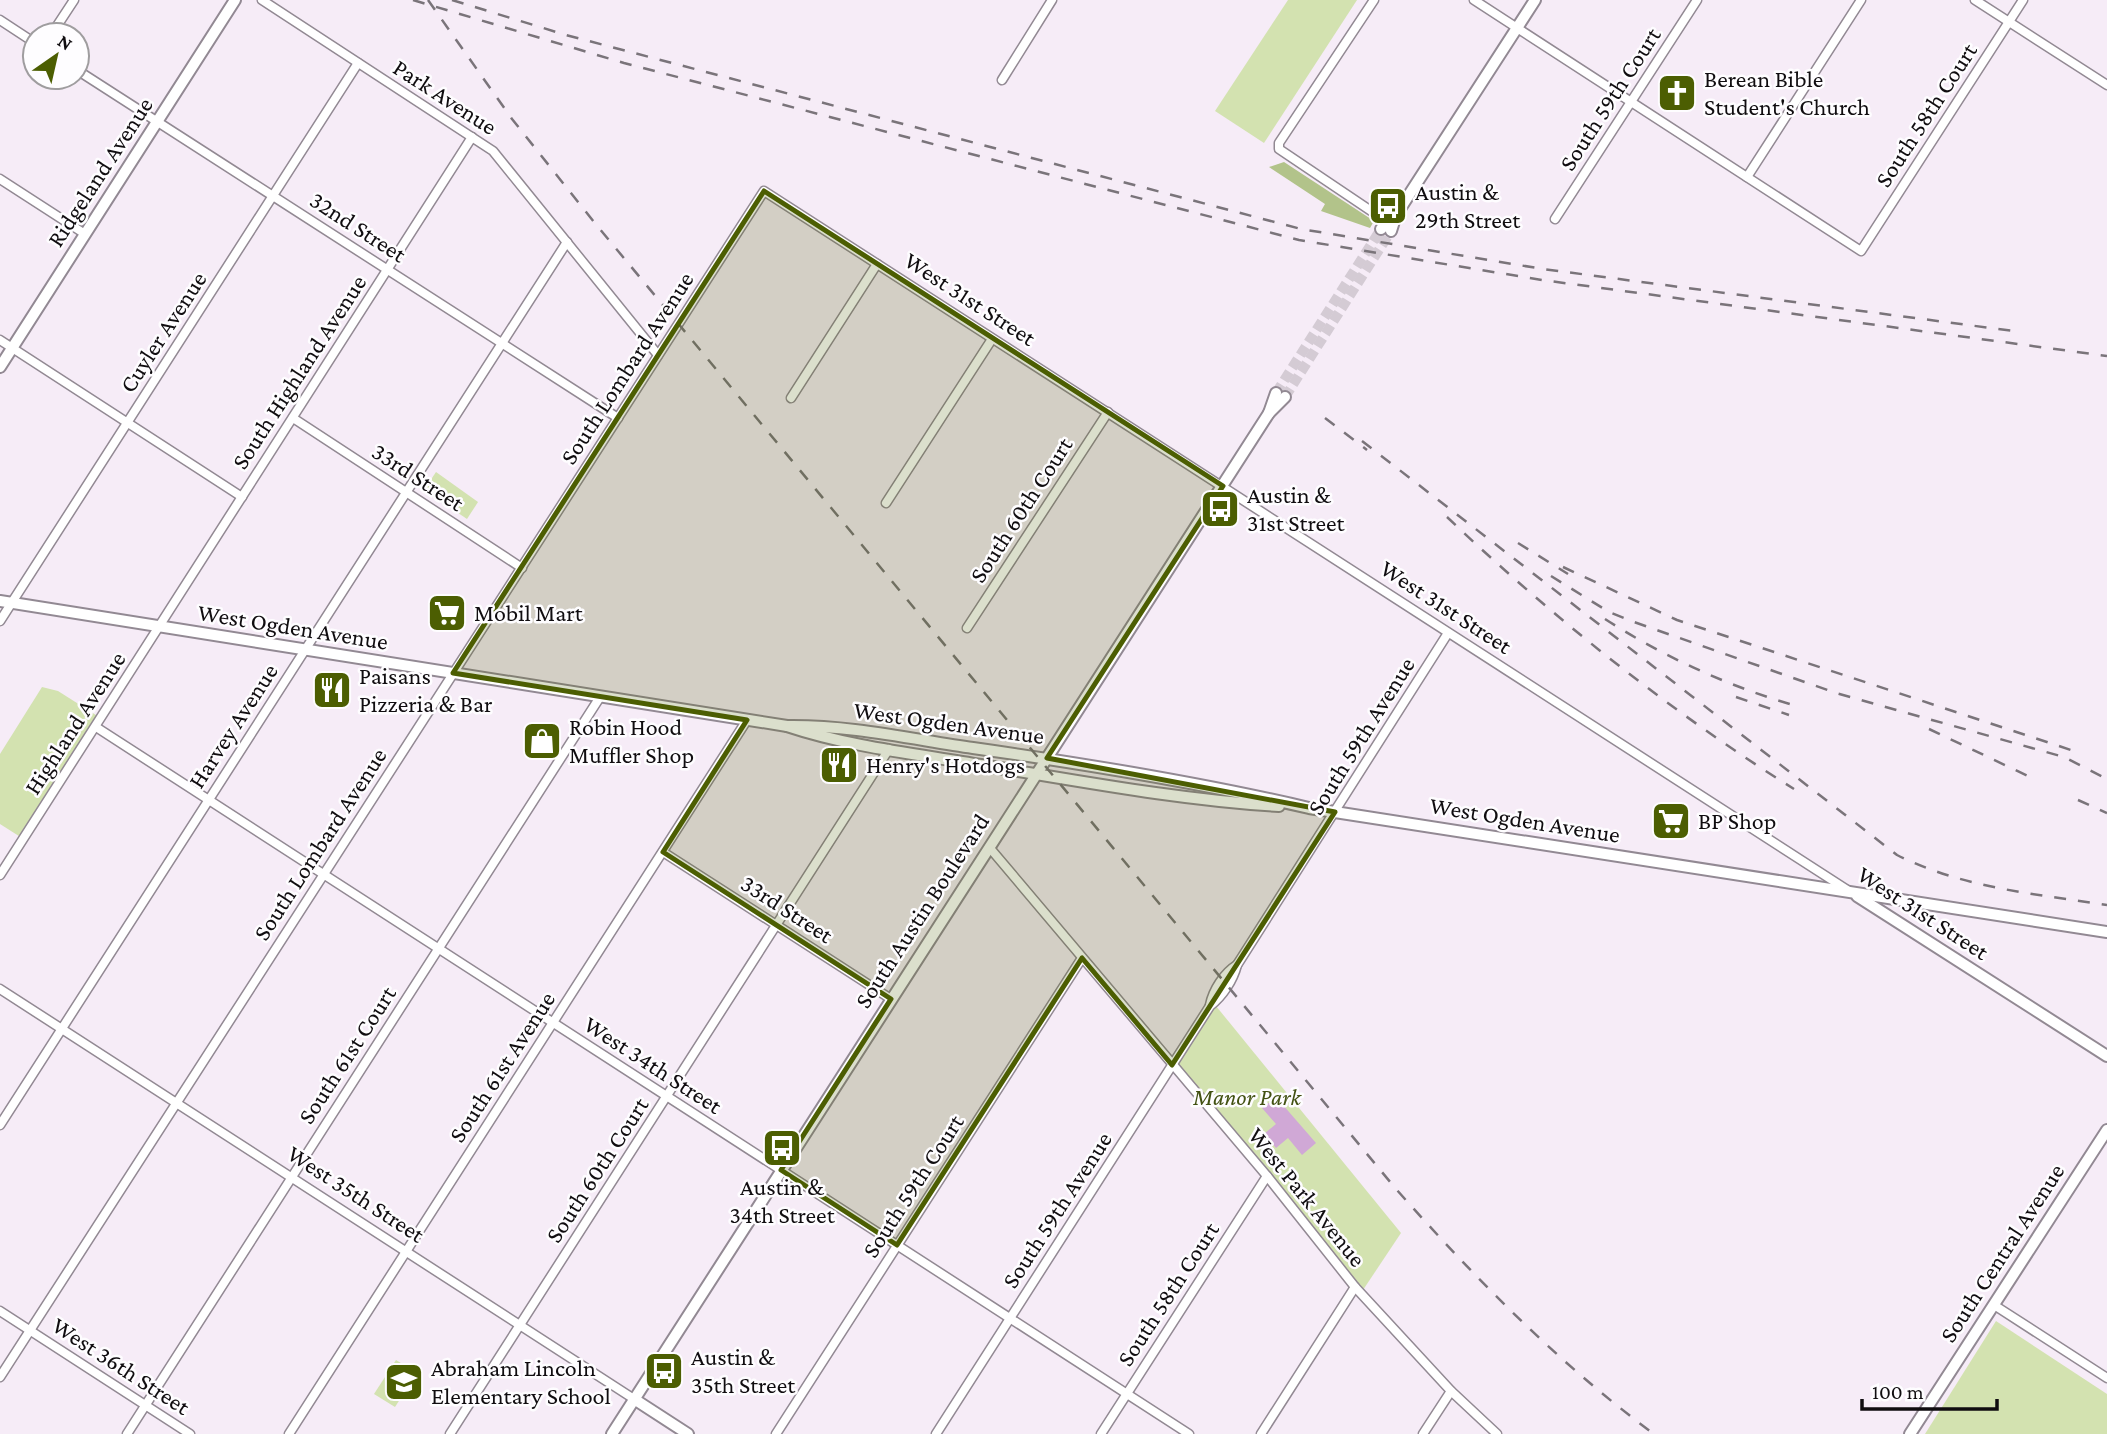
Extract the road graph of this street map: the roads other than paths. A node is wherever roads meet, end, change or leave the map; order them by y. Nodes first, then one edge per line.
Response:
1 (74, 0) edge
2 (235, 0) edge
3 (262, 0) edge
4 (1052, 0) edge
5 (1374, 0) edge
6 (1474, 0) edge
7 (1535, 0) edge
8 (1697, 0) edge
9 (1861, 0) edge
10 (1975, 0) edge
11 (2023, 0) edge
12 (0, 20) edge
13 (60, 21) edge
14 (2009, 22) junction
15 (1517, 28) junction
16 (21, 34) edge
17 (358, 63) junction
18 (91, 79) edge
19 (1002, 80) dead end
20 (2107, 85) edge
21 (1631, 102) junction
22 (157, 121) junction
23 (472, 137) junction
24 (1746, 177) junction
25 (0, 179) edge
26 (764, 191) joint
27 (273, 196) junction
28 (1555, 219) dead end
29 (1389, 224) joint
30 (85, 234) junction
31 (567, 242) junction
32 (877, 264) junction
33 (388, 269) junction
34 (992, 339) junction
35 (0, 340) edge
36 (502, 343) junction
37 (12, 348) junction
38 (658, 355) junction
39 (0, 367) edge
40 (1281, 395) tunnel mouth
41 (790, 398) dead end
42 (1108, 412) junction
43 (293, 418) junction
44 (618, 418) junction
45 (127, 423) junction
46 (1223, 486) junction
47 (406, 492) junction
48 (242, 497) junction
49 (886, 503) dead end
50 (522, 568) junction
51 (6, 602) edge
52 (0, 621) edge
53 (159, 627) junction
54 (967, 628) dead end
55 (1448, 634) junction
56 (305, 649) junction
57 (453, 673) junction
58 (600, 696) junction
59 (747, 720) junction
60 (787, 726) junction
61 (96, 727) junction
62 (889, 749) junction
63 (1047, 759) junction
64 (1037, 774) junction
65 (208, 800) junction
66 (1309, 808) junction
67 (1335, 812) junction
68 (989, 848) junction
69 (663, 852) junction
70 (0, 875) edge
71 (324, 875) junction
72 (1852, 892) junction
73 (776, 925) junction
74 (2107, 932) edge
75 (438, 948) junction
76 (1082, 958) junction
77 (0, 989) edge
78 (891, 999) junction
79 (553, 1023) junction
80 (62, 1028) junction
81 (2107, 1056) edge
82 (1172, 1065) junction
83 (667, 1096) junction
84 (177, 1103) junction
85 (0, 1125) edge
86 (2107, 1130) edge
87 (781, 1170) junction
88 (1267, 1176) junction
89 (292, 1177) junction
90 (897, 1245) junction
91 (406, 1252) junction
92 (1355, 1287) junction
93 (1994, 1305) junction
94 (0, 1311) edge
95 (1010, 1318) junction
96 (520, 1325) junction
97 (30, 1330) junction
98 (0, 1377) edge
99 (2107, 1378) edge
100 (1451, 1391) junction
101 (1127, 1394) junction
102 (634, 1399) junction
103 (146, 1405) junction
104 (127, 1434) edge
105 (190, 1434) edge
106 (289, 1434) edge
107 (450, 1434) edge
108 (612, 1434) edge
109 (688, 1434) edge
110 (776, 1434) edge
111 (936, 1434) edge
112 (1101, 1434) edge
113 (1189, 1434) edge
114 (1261, 1434) edge
115 (1423, 1434) edge
116 (1497, 1434) edge
117 (1910, 1434) edge

1 - 13 street
2 - 22 main road, Ridgeland Avenue
3 - 17 street, Park Avenue
4 - 19 street
5 - 29 street
6 - 15 street
7 - 15 main road
8 - 21 street, South 59th Court
9 - 24 street
10 - 14 street
11 - 14 street, South 58th Court
12 - 16 street
14 - 20 street
14 - 24 street, South 58th Court
15 - 21 street
15 - 29 main road
17 - 23 street, Park Avenue
17 - 27 street, Cuyler Avenue
18 - 22 street, 32nd Street
21 - 24 street
21 - 28 street, South 59th Court
22 - 27 street, 32nd Street
22 - 30 main road, Ridgeland Avenue
23 - 31 street, Park Avenue
23 - 33 street, South Highland Avenue
25 - 30 street
26 - 32 street, West 31st Street
26 - 38 street, South Lombard Avenue
27 - 33 street, 32nd Street
27 - 45 street, Cuyler Avenue
30 - 37 main road, Ridgeland Avenue
31 - 36 street, Harvey Avenue
31 - 38 street, Park Avenue
32 - 34 street, West 31st Street
32 - 41 street
33 - 36 street, 32nd Street
33 - 43 street, South Highland Avenue
34 - 42 street, West 31st Street
34 - 49 street
35 - 37 street
36 - 44 street, 32nd Street
36 - 47 street, Harvey Avenue
37 - 39 main road, Ridgeland Avenue
37 - 45 street
38 - 44 street, South Lombard Avenue
40 - 46 main road, South Austin Boulevard
42 - 46 street, West 31st Street
42 - 54 street, South 60th Court
43 - 47 street, 33rd Street
43 - 48 street, South Highland Avenue
44 - 50 street, South Lombard Avenue
45 - 48 street
45 - 51 street, Cuyler Avenue
46 - 55 street, West 31st Street
46 - 63 main road, South Austin Boulevard
47 - 50 street, 33rd Street
47 - 56 street, Harvey Avenue
48 - 53 street, South Highland Avenue
50 - 57 street, South Lombard Avenue
51 - 52 street, Cuyler Avenue
51 - 53 main road, West Ogden Avenue
53 - 56 main road, West Ogden Avenue
53 - 61 street, Highland Avenue
55 - 67 street, South 59th Avenue
55 - 72 street, West 31st Street
56 - 57 main road, West Ogden Avenue
56 - 65 street, Harvey Avenue
57 - 58 main road, West Ogden Avenue
57 - 71 street, South Lombard Avenue
58 - 59 main road, West Ogden Avenue
58 - 75 street, South 61st Court
59 - 60 main road, West Ogden Avenue
59 - 69 street, South 61st Avenue
60 - 62 main road, West Ogden Avenue
60 - 63 main road, West Ogden Avenue
61 - 65 street, West 34th Street
61 - 70 street, Highland Avenue
62 - 64 main road, West Ogden Avenue
62 - 73 street, South 60th Court
63 - 64 main road, South Austin Boulevard
63 - 66 main road, West Ogden Avenue
64 - 66 main road, West Ogden Avenue
64 - 68 main road, South Austin Boulevard
65 - 71 street, West 34th Street
65 - 80 street, Harvey Avenue
66 - 67 main road, West Ogden Avenue
67 - 72 main road, West Ogden Avenue
67 - 82 street, South 59th Avenue
68 - 76 street, West Park Avenue
68 - 78 main road, South Austin Boulevard
69 - 73 street, 33rd Street
69 - 79 street, South 61st Avenue
71 - 75 street, West 34th Street
71 - 84 street, South Lombard Avenue
72 - 74 main road, West Ogden Avenue
72 - 81 main road, West 31st Street
73 - 78 street, 33rd Street
73 - 83 street, South 60th Court
75 - 79 street, West 34th Street
75 - 89 street, South 61st Court
76 - 82 street, West Park Avenue
76 - 90 street, South 59th Court
77 - 80 street, West 35th Street
78 - 87 main road, South Austin Boulevard
79 - 83 street, West 34th Street
79 - 91 street, South 61st Avenue
80 - 84 street, West 35th Street
80 - 85 street, Harvey Avenue
82 - 88 street, West Park Avenue
82 - 95 street, South 59th Avenue
83 - 87 street, West 34th Street
83 - 96 street, South 60th Court
84 - 89 street, West 35th Street
84 - 97 street, South Lombard Avenue
86 - 93 main road, South Central Avenue
87 - 90 street, West 34th Street
87 - 102 main road, South Austin Boulevard
88 - 92 street, West Park Avenue
88 - 101 street, South 58th Court
89 - 91 street, West 35th Street
89 - 103 street, South 61st Court
90 - 95 street, West 34th Street
90 - 110 street, South 59th Court
91 - 96 street, West 35th Street
91 - 106 street, South 61st Avenue
92 - 100 street, West Park Avenue
92 - 114 street
93 - 99 street
93 - 117 main road, South Central Avenue
94 - 97 street, West 36th Street
95 - 101 street, West 34th Street
95 - 111 street, South 59th Avenue
96 - 102 street, West 35th Street
96 - 107 street, South 60th Court
97 - 98 street, South Lombard Avenue
97 - 103 street, West 36th Street
100 - 115 street
100 - 116 street, West Park Avenue
101 - 112 street, South 58th Court
101 - 113 street, West 34th Street
102 - 108 main road, South Austin Boulevard
102 - 109 main road, West 35th Street
103 - 104 street, South 61st Court
103 - 105 street, West 36th Street

